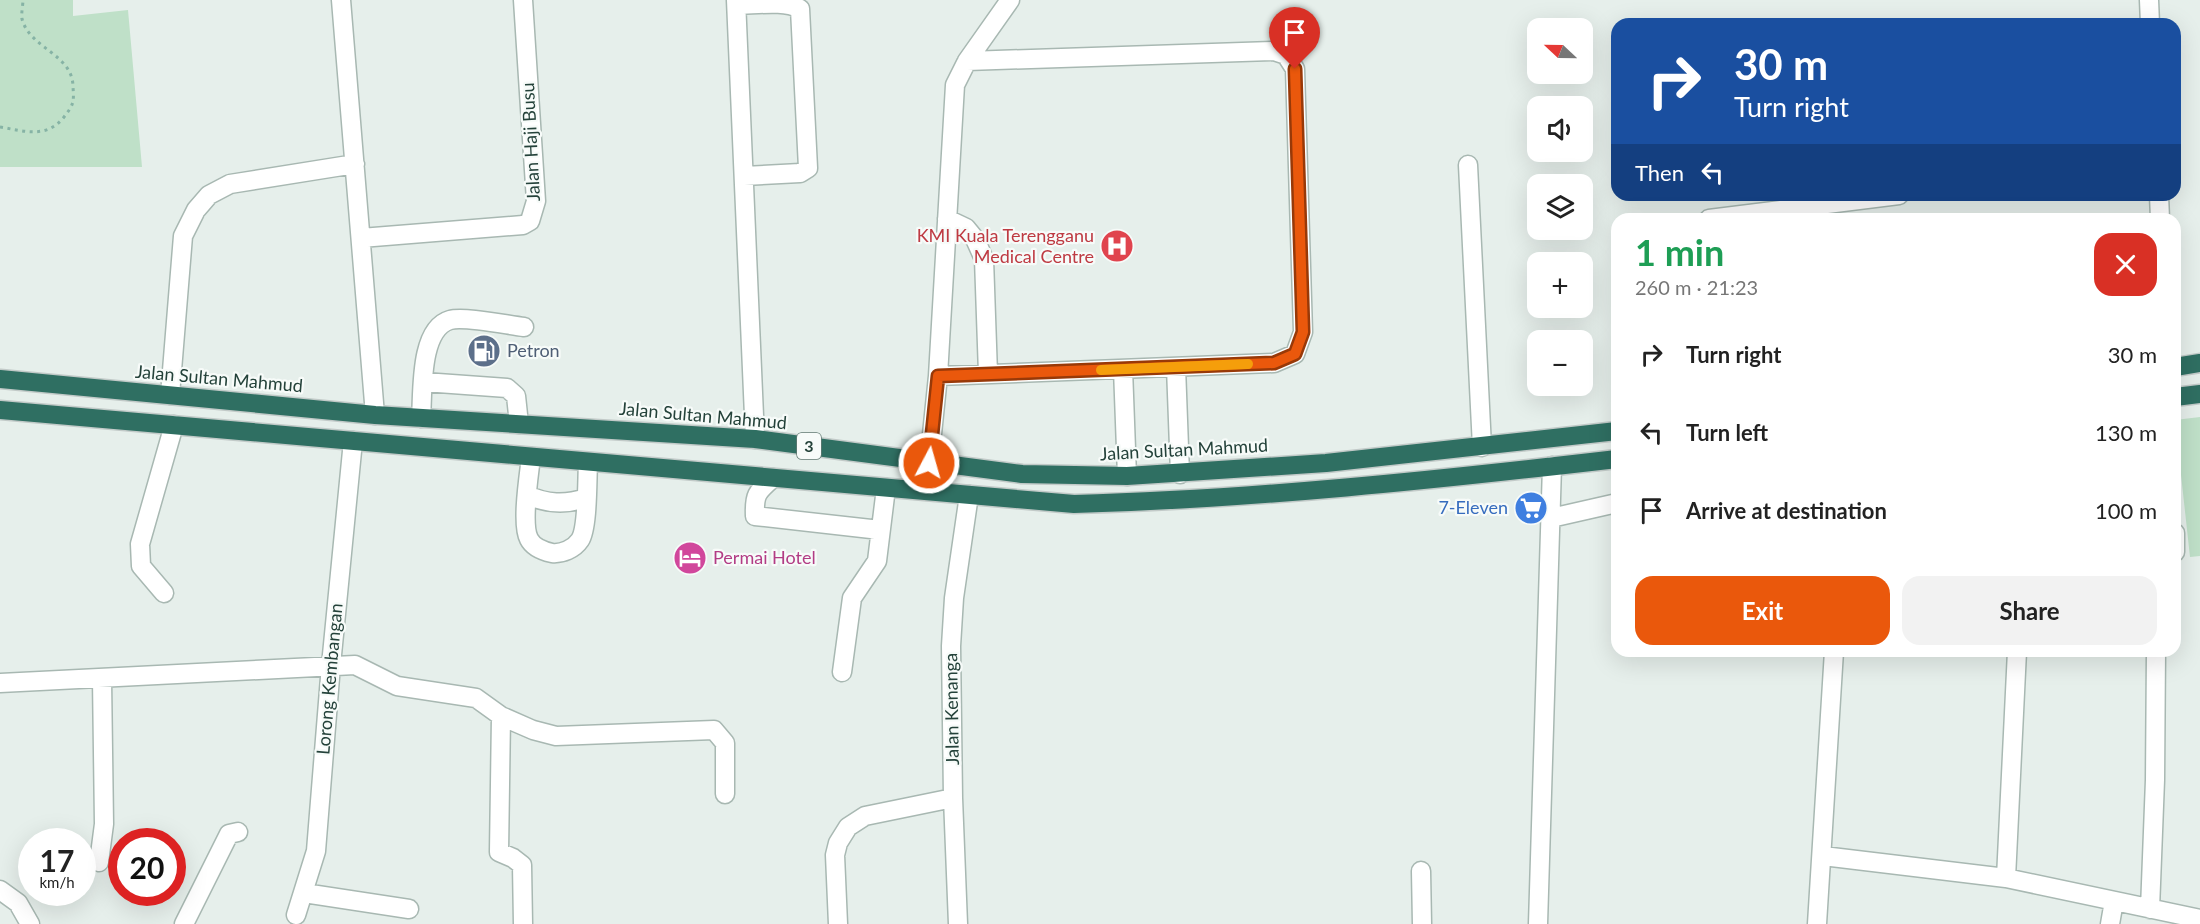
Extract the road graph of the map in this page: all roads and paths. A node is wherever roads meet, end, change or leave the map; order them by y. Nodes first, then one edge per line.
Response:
1 (23, 0) edge
2 (341, 0) edge
3 (524, 0) edge
4 (1010, 0) edge
5 (2149, 0) edge
6 (736, 3) edge
7 (2150, 18) edge
8 (968, 61) junction
9 (0, 127) edge
10 (355, 164) junction
11 (1468, 165) dead end
12 (744, 176) junction
13 (1852, 201) edge
14 (1756, 213) edge
15 (947, 219) junction
16 (361, 238) junction
17 (524, 327) dead end
18 (2200, 363) edge
19 (1176, 367) junction
20 (2181, 367) edge
21 (1123, 369) junction
22 (988, 374) junction
23 (938, 376) junction
24 (0, 379) edge
25 (424, 382) junction
26 (2200, 394) edge
27 (170, 395) junction
28 (2181, 396) edge
29 (0, 410) edge
30 (375, 415) junction
31 (422, 418) junction
32 (519, 424) junction
33 (174, 425) junction
34 (1611, 432) edge
35 (755, 439) junction
36 (353, 441) junction
37 (1482, 447) junction
38 (531, 457) junction
39 (1611, 460) edge
40 (588, 463) junction
41 (929, 463) junction
42 (1552, 466) junction
43 (1180, 474) junction
44 (1127, 476) junction
45 (773, 478) junction
46 (886, 488) junction
47 (527, 495) junction
48 (969, 495) junction
49 (586, 498) junction
50 (1611, 504) edge
51 (1551, 518) junction
52 (880, 530) junction
53 (164, 593) dead end
54 (1834, 657) edge
55 (2017, 657) edge
56 (2156, 657) edge
57 (331, 665) junction
58 (842, 672) dead end
59 (102, 679) junction
60 (0, 683) edge
61 (501, 716) junction
62 (725, 794) dead end
63 (953, 798) junction
64 (237, 832) dead end
65 (1823, 856) junction
66 (99, 862) dead end
67 (1421, 871) dead end
68 (2006, 878) junction
69 (0, 890) edge
70 (304, 893) junction
71 (2114, 901) junction
72 (409, 909) dead end
73 (2150, 909) junction
74 (296, 915) dead end
75 (2200, 919) edge
76 (30, 924) edge
77 (184, 924) edge
78 (523, 924) edge
79 (838, 924) edge
80 (958, 924) edge
81 (1422, 924) edge
82 (1538, 924) edge
83 (1817, 924) edge
84 (2110, 924) edge

1 - 9 path
2 - 10 street
3 - 16 street, Jalan Haji Busu
4 - 8 street
5 - 7 street
6 - 12 street
6 - 12 street
8 - 15 street
8 - 19 street
10 - 16 street
10 - 27 street
11 - 37 street
12 - 35 street
13 - 14 street
15 - 22 street
15 - 23 street
16 - 30 street
17 - 25 street
18 - 20 highway
19 - 21 street
19 - 43 street
21 - 22 street
21 - 44 street
22 - 23 street
23 - 41 street
24 - 27 highway, Jalan Sultan Mahmud / 3
25 - 31 street
25 - 32 street
26 - 28 highway
27 - 30 highway, Jalan Sultan Mahmud / 3
29 - 33 highway, 3
30 - 31 highway, Jalan Sultan Mahmud / 3
31 - 32 highway, Jalan Sultan Mahmud / 3
32 - 35 highway, Jalan Sultan Mahmud / 3
33 - 36 highway, 3
33 - 53 street
34 - 37 highway, Jalan Sultan Mahmud / 3
35 - 41 highway, Jalan Sultan Mahmud / 3
36 - 38 highway, 3
36 - 57 street, Lorong Kembangan
37 - 43 highway, Jalan Sultan Mahmud / 3
38 - 40 highway, 3
38 - 47 street
39 - 42 highway, 3
40 - 45 highway, 3
40 - 49 street
41 - 44 highway, Jalan Sultan Mahmud / 3
42 - 48 highway, 3
42 - 51 street
43 - 44 highway, Jalan Sultan Mahmud / 3
45 - 46 highway, 3
45 - 52 street
46 - 48 highway, 3
46 - 52 street
47 - 49 street
47 - 49 street
48 - 63 street, Jalan Kenanga
50 - 51 street
51 - 82 street
52 - 58 street
54 - 65 street
55 - 68 street
56 - 73 street
57 - 59 street
57 - 61 street
57 - 70 street, Lorong Kembangan
59 - 60 street
59 - 66 street
61 - 62 street
61 - 78 street
63 - 79 street
63 - 80 street, Jalan Kenanga
64 - 77 street
65 - 68 street
65 - 83 street
67 - 81 street
68 - 71 street
69 - 76 street
70 - 72 street
70 - 74 street, Lorong Kembangan
71 - 73 street
71 - 84 street
73 - 75 street

